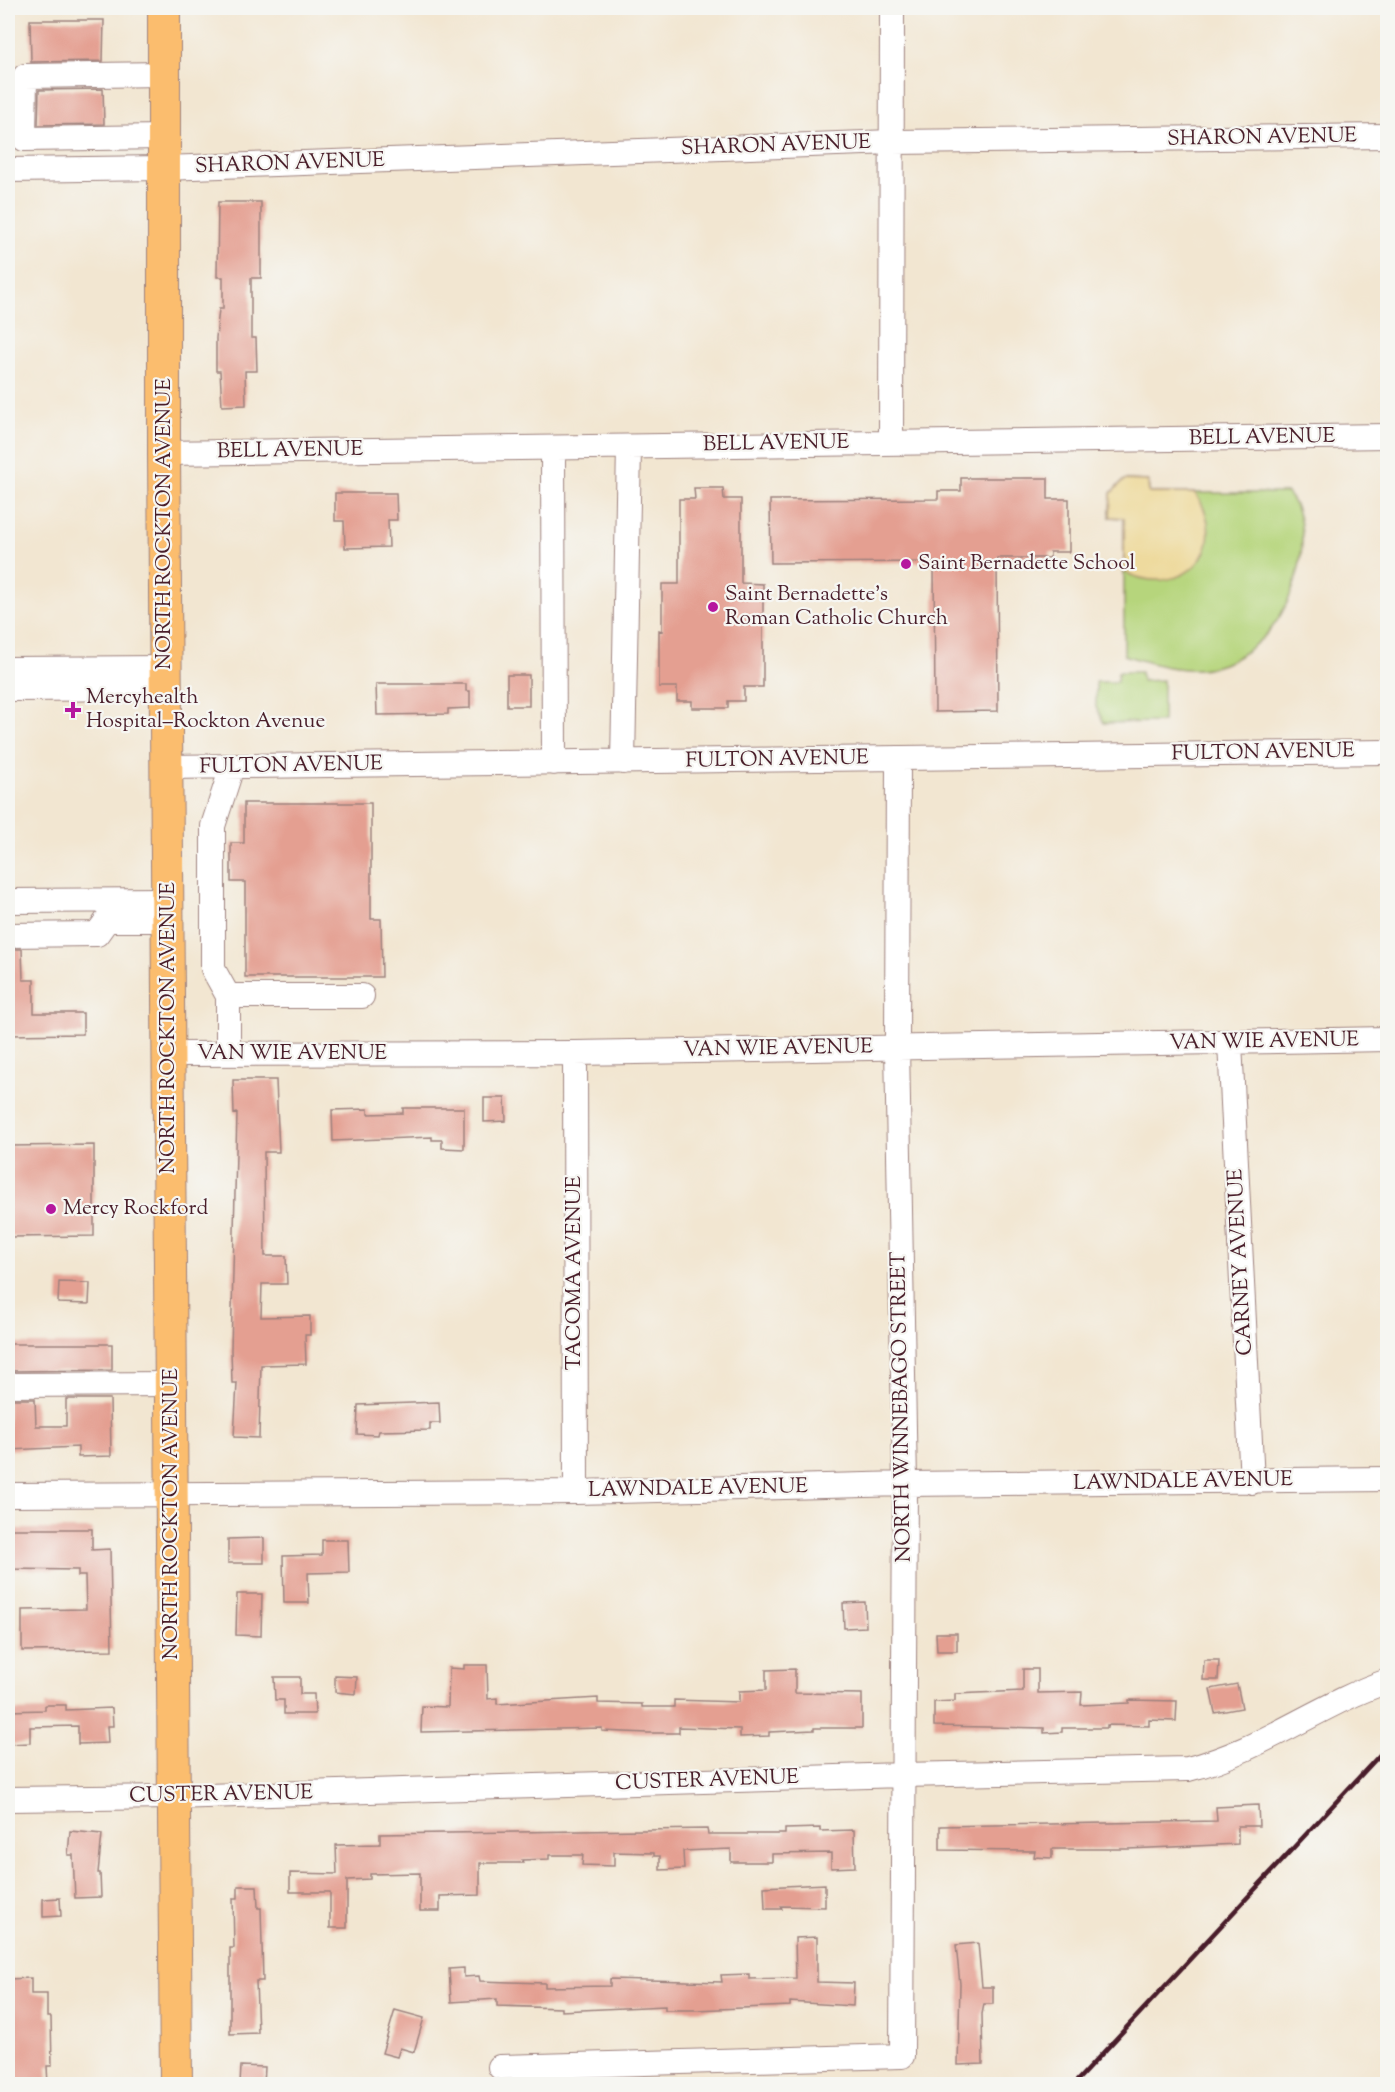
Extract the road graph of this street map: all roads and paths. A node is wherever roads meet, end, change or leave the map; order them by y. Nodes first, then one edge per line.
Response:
1 (164, 8) edge
2 (892, 8) edge
3 (164, 74) junction
4 (1388, 136) edge
5 (164, 137) junction
6 (892, 142) junction
7 (164, 168) junction
8 (8, 170) edge
9 (1388, 436) edge
10 (891, 443) junction
11 (629, 447) junction
12 (553, 448) junction
13 (164, 453) junction
14 (8, 669) edge
15 (166, 678) junction
16 (8, 689) edge
17 (1388, 752) edge
18 (898, 758) junction
19 (623, 762) junction
20 (554, 763) junction
21 (167, 767) junction
22 (232, 767) junction
23 (8, 901) edge
24 (168, 910) junction
25 (8, 935) edge
26 (228, 996) junction
27 (362, 996) dead end
28 (1388, 1039) edge
29 (1230, 1043) junction
30 (897, 1046) junction
31 (575, 1053) junction
32 (169, 1054) junction
33 (228, 1054) junction
34 (172, 1384) junction
35 (8, 1385) edge
36 (1388, 1479) edge
37 (1252, 1482) junction
38 (905, 1484) junction
39 (173, 1492) junction
40 (576, 1492) junction
41 (8, 1495) edge
42 (1388, 1681) edge
43 (901, 1775) junction
44 (173, 1797) junction
45 (8, 1799) edge
46 (500, 2067) dead end
47 (648, 2074) edge
48 (176, 2085) edge

1 - 3 main road, NORTH ROCKTON AVENUE
2 - 6 street
3 - 5 main road, NORTH ROCKTON AVENUE
3 - 5 street
4 - 6 street, SHARON AVENUE
5 - 7 main road, NORTH ROCKTON AVENUE
6 - 7 street, SHARON AVENUE
6 - 10 street
7 - 8 street, SHARON AVENUE
7 - 13 main road, NORTH ROCKTON AVENUE
9 - 10 street, BELL AVENUE
10 - 11 street, BELL AVENUE
11 - 12 street, BELL AVENUE
11 - 19 street
12 - 13 street, BELL AVENUE
12 - 20 street
13 - 15 main road, NORTH ROCKTON AVENUE
14 - 15 street
15 - 16 street
15 - 21 main road, NORTH ROCKTON AVENUE
17 - 18 street, FULTON AVENUE
18 - 19 street, FULTON AVENUE
18 - 30 street, NORTH WINNEBAGO STREET
19 - 20 street, FULTON AVENUE
20 - 22 street, FULTON AVENUE
21 - 22 street, FULTON AVENUE
21 - 24 main road, NORTH ROCKTON AVENUE
22 - 26 street
23 - 24 street
24 - 25 street
24 - 32 main road, NORTH ROCKTON AVENUE
26 - 27 street
26 - 33 street
28 - 29 street, VAN WIE AVENUE
29 - 30 street, VAN WIE AVENUE
29 - 37 street, CARNEY AVENUE
30 - 31 street, VAN WIE AVENUE
30 - 38 street, NORTH WINNEBAGO STREET
31 - 33 street, VAN WIE AVENUE
31 - 40 street, TACOMA AVENUE
32 - 33 street, VAN WIE AVENUE
32 - 34 main road, NORTH ROCKTON AVENUE
34 - 35 street
34 - 39 main road, NORTH ROCKTON AVENUE
36 - 37 street, LAWNDALE AVENUE
37 - 38 street, LAWNDALE AVENUE
38 - 40 street, LAWNDALE AVENUE
38 - 43 street, NORTH WINNEBAGO STREET
39 - 40 street, LAWNDALE AVENUE
39 - 41 street, LAWNDALE AVENUE
39 - 44 main road, NORTH ROCKTON AVENUE
42 - 43 street, CUSTER AVENUE
43 - 44 street, CUSTER AVENUE
43 - 47 street, NORTH WINNEBAGO STREET
44 - 45 street, CUSTER AVENUE
44 - 48 main road, NORTH ROCKTON AVENUE
46 - 47 street

